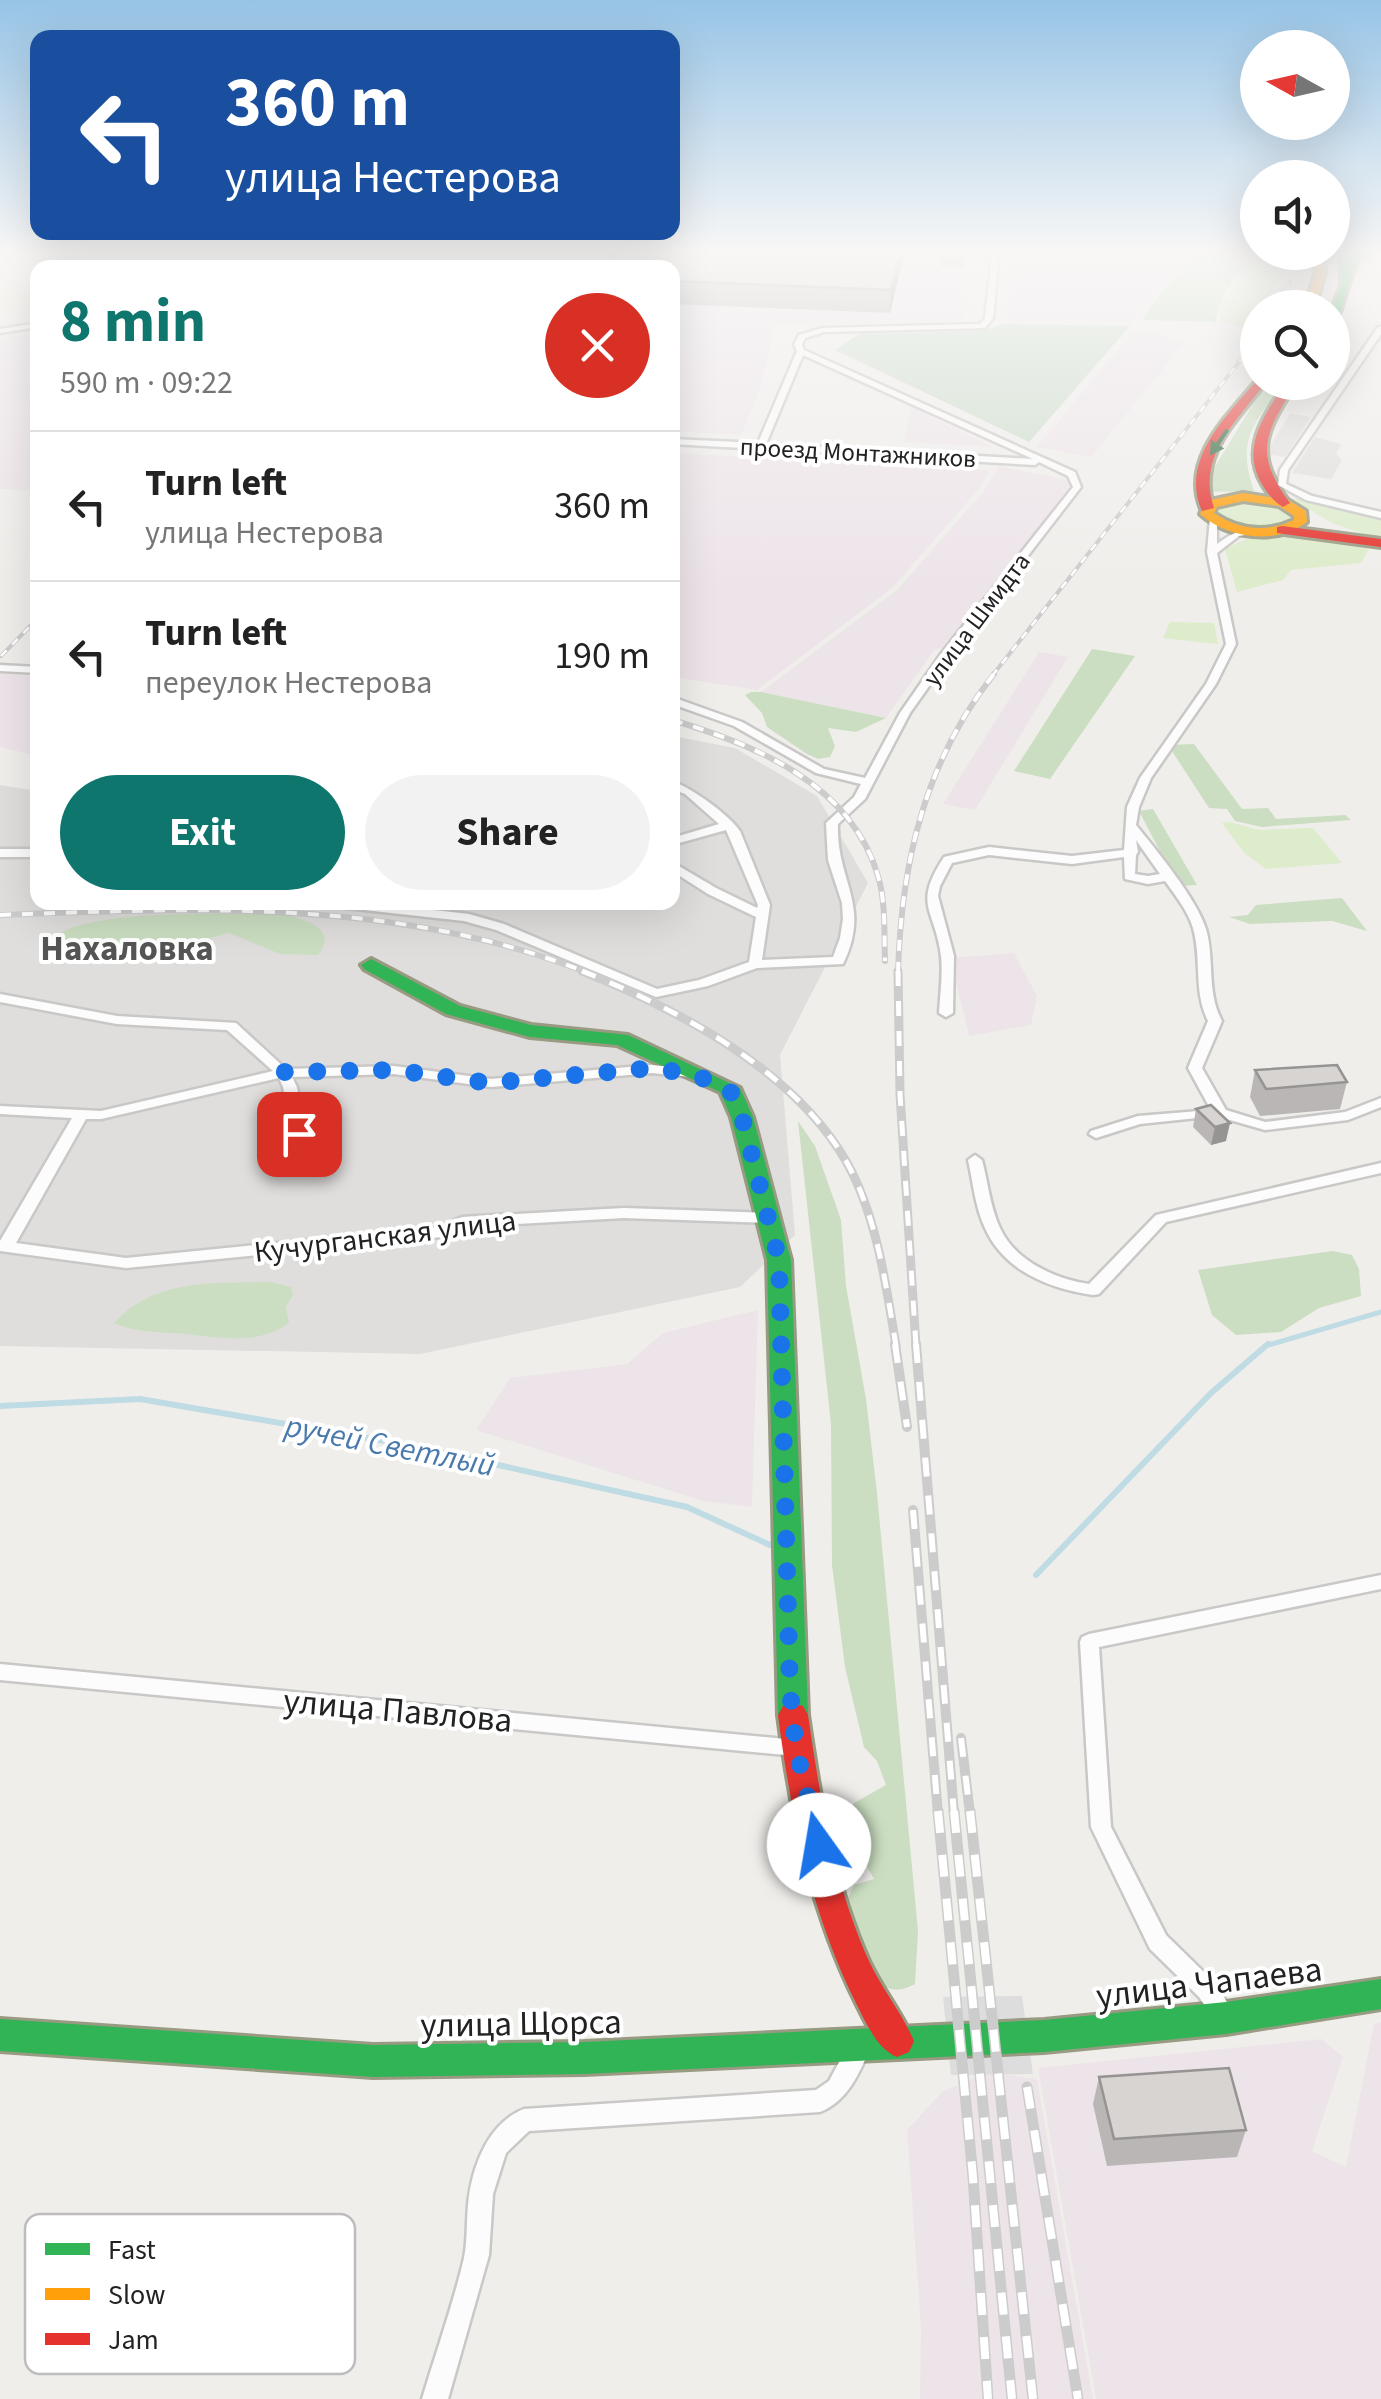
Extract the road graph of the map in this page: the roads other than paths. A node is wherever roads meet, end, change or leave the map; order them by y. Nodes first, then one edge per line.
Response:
1 (796, 361) edge
2 (822, 361) edge
3 (1359, 361) edge
4 (1248, 400) edge
5 (1281, 400) edge
6 (680, 442) edge
7 (761, 446) junction
8 (1044, 462) junction
9 (1278, 498) junction
10 (1210, 514) junction
11 (1381, 515) edge
12 (1272, 531) junction
13 (1379, 543) edge
14 (1212, 552) junction
15 (0, 668) edge
16 (30, 670) edge
17 (680, 703) edge
18 (867, 782) junction
19 (680, 788) edge
20 (680, 792) edge
21 (689, 792) junction
22 (730, 825) junction
23 (1133, 828) junction
24 (680, 840) edge
25 (1132, 852) junction
26 (0, 853) edge
27 (30, 853) edge
28 (680, 870) edge
29 (1166, 877) junction
30 (399, 910) edge
31 (761, 916) junction
32 (755, 964) junction
33 (371, 965) dead end
34 (0, 998) edge
35 (946, 1014) dead end
36 (284, 1072) junction
37 (691, 1074) junction
38 (1381, 1102) edge
39 (0, 1110) edge
40 (1220, 1113) junction
41 (80, 1116) junction
42 (299, 1134) dead end
43 (1096, 1134) dead end
44 (975, 1160) dead end
45 (1381, 1168) edge
46 (771, 1218) junction
47 (3, 1246) edge
48 (1381, 1582) edge
49 (0, 1672) edge
50 (796, 1748) junction
51 (1381, 1994) edge
52 (1226, 2018) junction
53 (0, 2035) edge
54 (1044, 2036) joint
55 (897, 2041) junction
56 (861, 2044) junction
57 (435, 2399) edge

1 - 7 street
2 - 8 street, улица Шмидта
3 - 9 street
4 -> 10 main road
5 - 9 main road
6 - 7 street, проезд Монтажников
7 - 8 street, проезд Монтажников
8 - 18 street, улица Шмидта
9 - 10 main road
9 - 11 street
9 - 12 main road
9 - 13 main road
10 - 12 main road
10 - 14 street
12 - 13 main road
12 - 14 street
14 - 23 street
15 - 16 street
17 - 18 street
18 - 32 street, улица Шмидта
19 - 21 street
20 - 21 street
21 - 22 street
22 - 24 street
22 - 31 street
23 - 25 street
23 - 29 street
25 - 29 street
25 - 35 street
26 - 27 street
28 - 31 street
29 - 40 street
30 - 32 street, улица Шмидта
31 - 32 street
33 - 37 main road
34 - 36 street
36 - 37 street
36 - 41 street
36 - 42 street
37 - 46 main road
38 - 40 street
39 - 41 street
40 - 43 street
41 - 47 street
44 - 45 street
46 - 47 street, Кучурганская улица
46 - 50 main road
48 - 52 street
49 - 50 street, улица Павлова
50 - 55 main road
51 - 52 main road, улица Чапаева
52 - 54 main road, улица Чапаева
53 - 56 main road, улица Щорса
54 - 55 main road, улица Щорса
55 - 56 main road, улица Щорса
56 - 57 street

